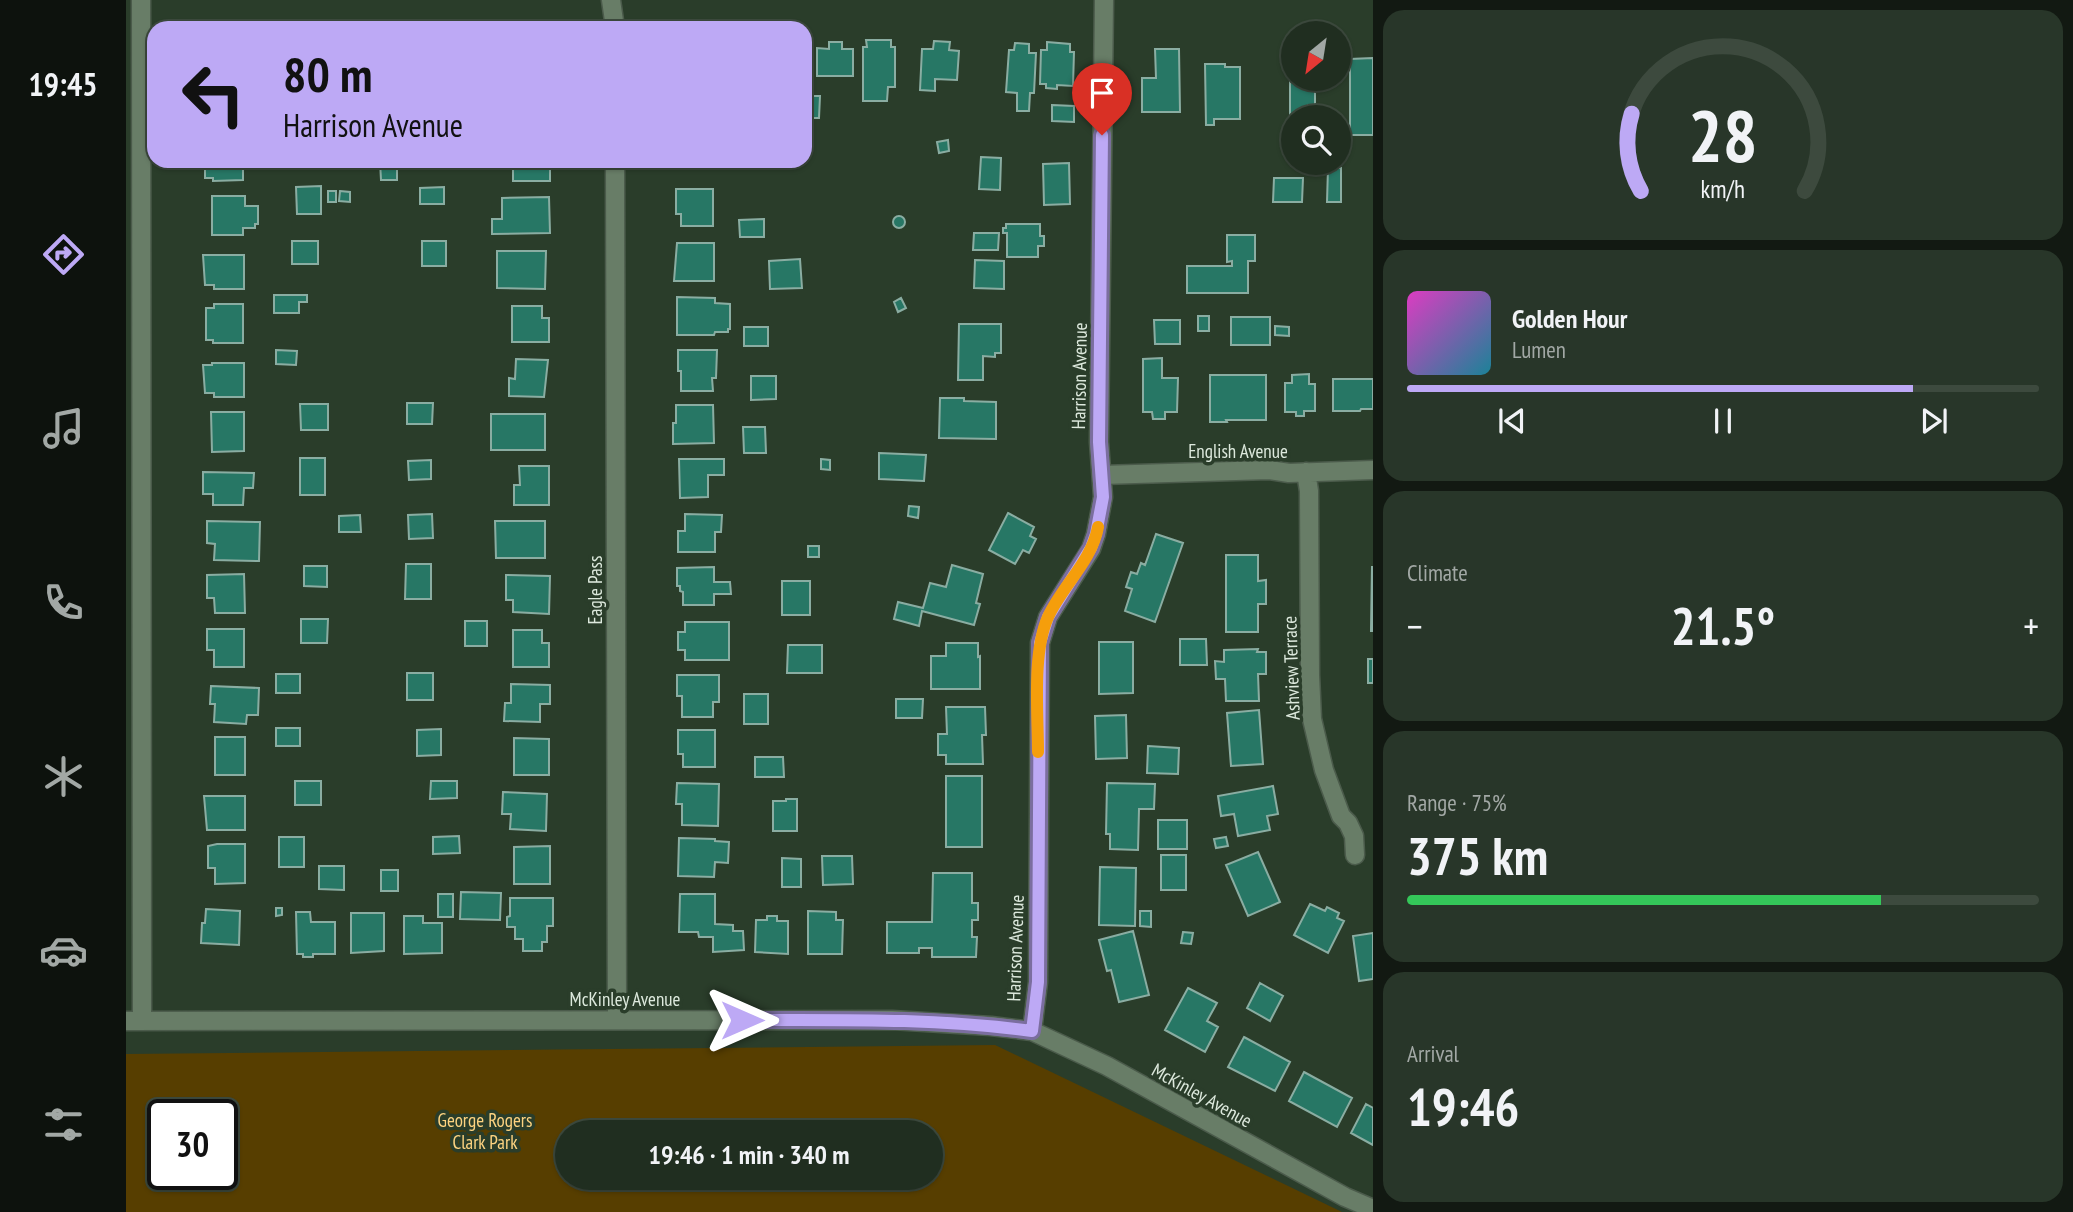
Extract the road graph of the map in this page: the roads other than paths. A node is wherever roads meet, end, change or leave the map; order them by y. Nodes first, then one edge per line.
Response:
1 (141, 0) edge
2 (611, 0) edge
3 (1104, 0) edge
4 (614, 21) edge
5 (615, 168) edge
6 (1373, 470) edge
7 (1306, 472) junction
8 (1102, 475) junction
9 (1355, 855) dead end
10 (617, 1020) junction
11 (134, 1021) edge
12 (1032, 1031) junction
13 (1373, 1209) edge

1 - 11 street
2 - 4 street
3 - 8 street, Harrison Avenue
5 - 10 street, Eagle Pass
6 - 7 street, English Avenue
7 - 8 street, English Avenue
7 - 9 street, Ashview Terrace
8 - 12 street, Harrison Avenue
10 - 11 street, McKinley Avenue
10 - 12 street, McKinley Avenue
12 - 13 street, McKinley Avenue

